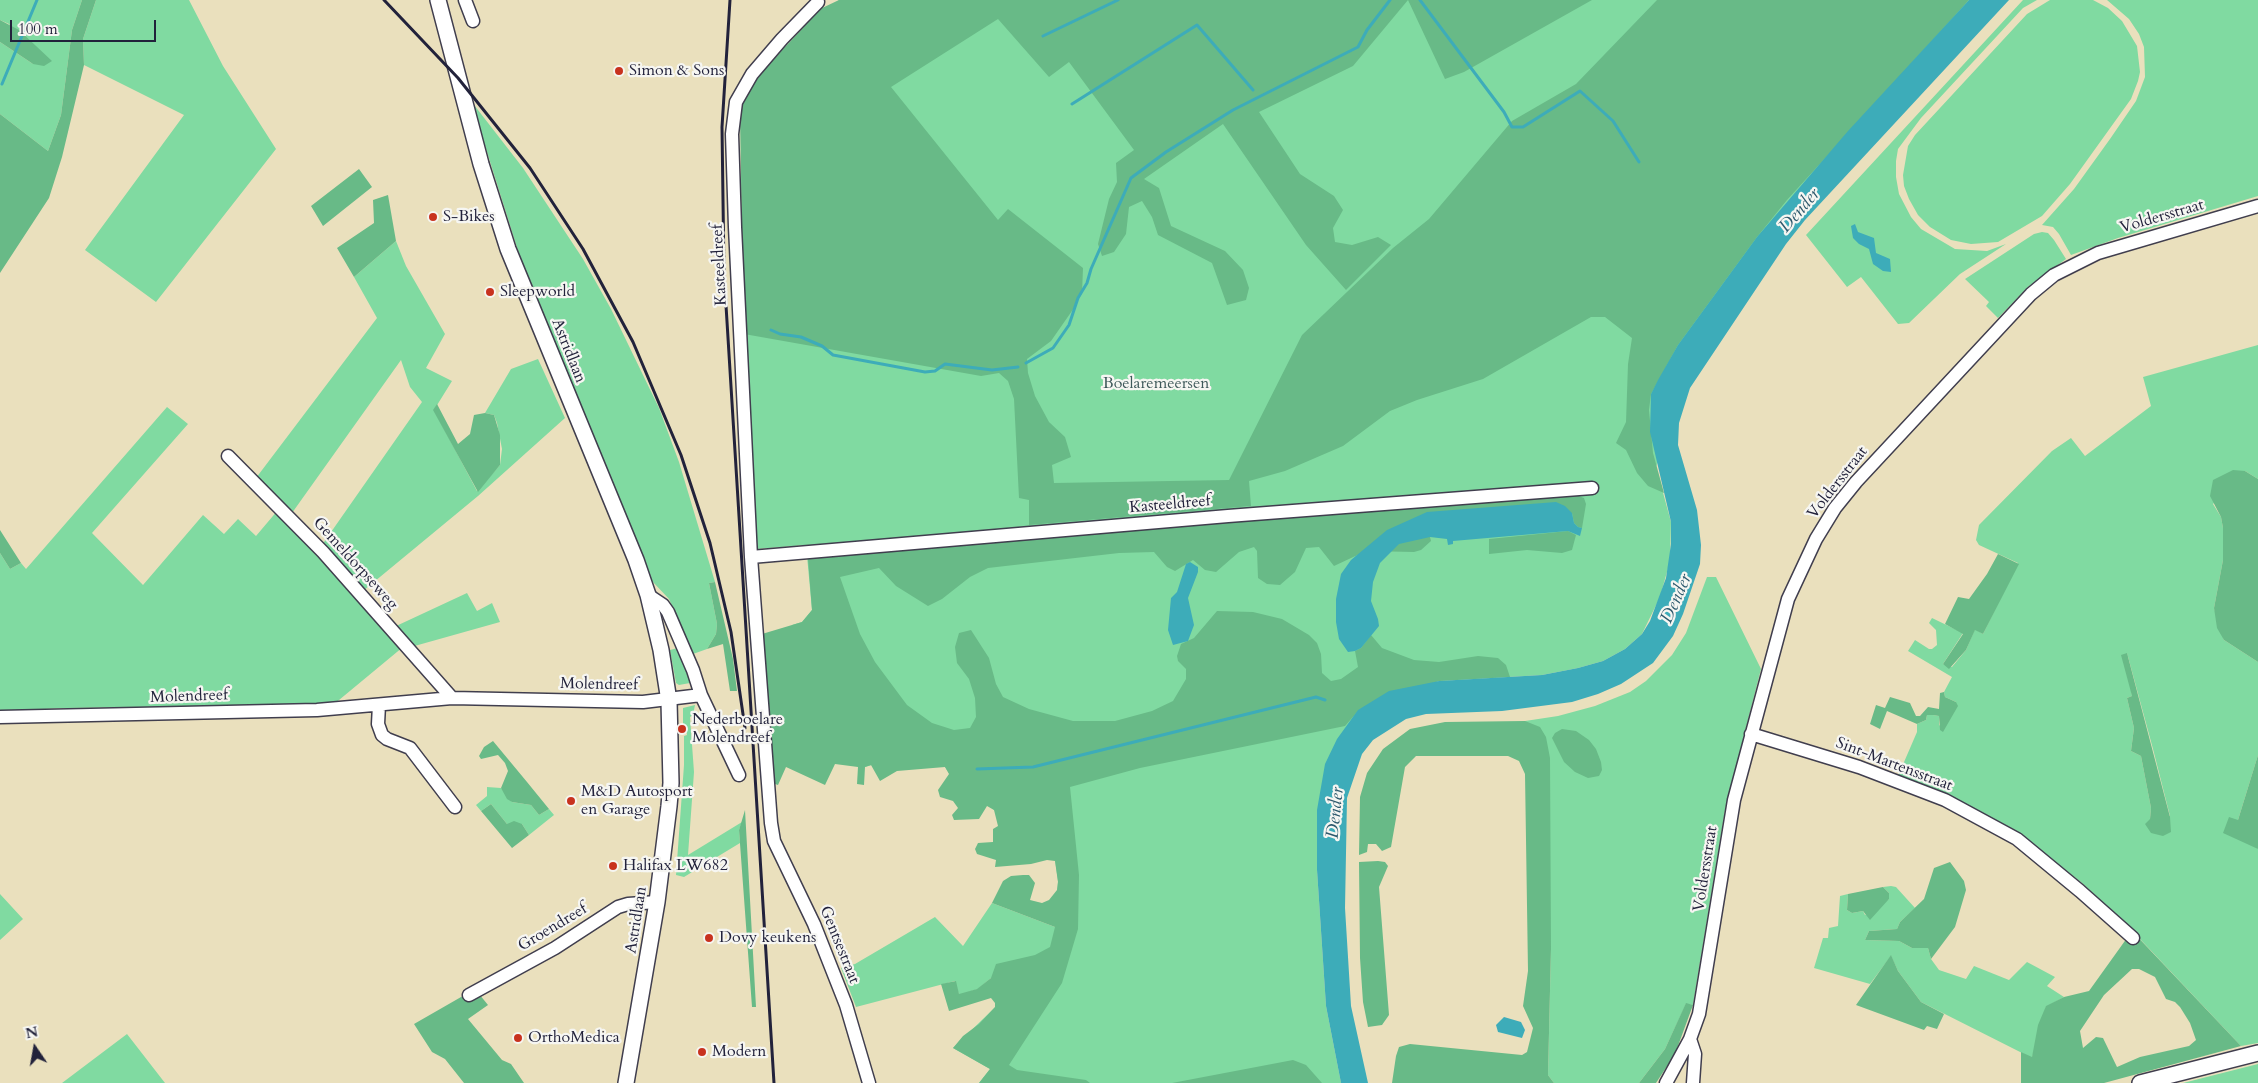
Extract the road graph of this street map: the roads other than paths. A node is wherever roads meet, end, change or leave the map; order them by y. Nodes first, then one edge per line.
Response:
1 (438, 0) edge
2 (465, 0) edge
3 (818, 2) dead end
4 (473, 20) dead end
5 (2258, 206) edge
6 (228, 456) dead end
7 (1592, 488) dead end
8 (751, 557) junction
9 (648, 595) junction
10 (701, 695) junction
11 (452, 698) junction
12 (669, 701) junction
13 (380, 705) junction
14 (0, 717) edge
15 (1751, 734) junction
16 (739, 775) dead end
17 (455, 807) dead end
18 (770, 822) joint
19 (657, 902) junction
20 (2133, 938) dead end
21 (470, 995) dead end
22 (1690, 1039) junction
23 (1683, 1053) junction
24 (2258, 1053) edge
25 (626, 1083) edge
26 (869, 1083) edge
27 (1666, 1083) edge
28 (1675, 1083) edge
29 (1693, 1083) edge
30 (2140, 1083) edge

1 - 9 main road, Astridlaan
2 - 4 street
3 - 8 street, Kasteeldreef
5 - 15 street, Voldersstraat
6 - 11 street, Gemeldorpseweg
7 - 8 street, Kasteeldreef
8 - 18 street, Kasteeldreef
9 - 10 street
9 - 12 main road, Astridlaan
10 - 12 street
10 - 16 street
11 - 12 street, Molendreef
11 - 13 street, Molendreef
12 - 19 main road, Astridlaan
13 - 14 street, Molendreef
13 - 17 street
15 - 20 street, Sint-Martensstraat
15 - 22 street, Voldersstraat
18 - 26 street, Gentsestraat
19 - 21 street, Groendreef
19 - 25 main road, Astridlaan
22 - 23 street, Voldersstraat
22 - 29 street
23 - 27 street, Voldersstraat
23 - 28 street, Voldersstraat
24 - 30 main road

